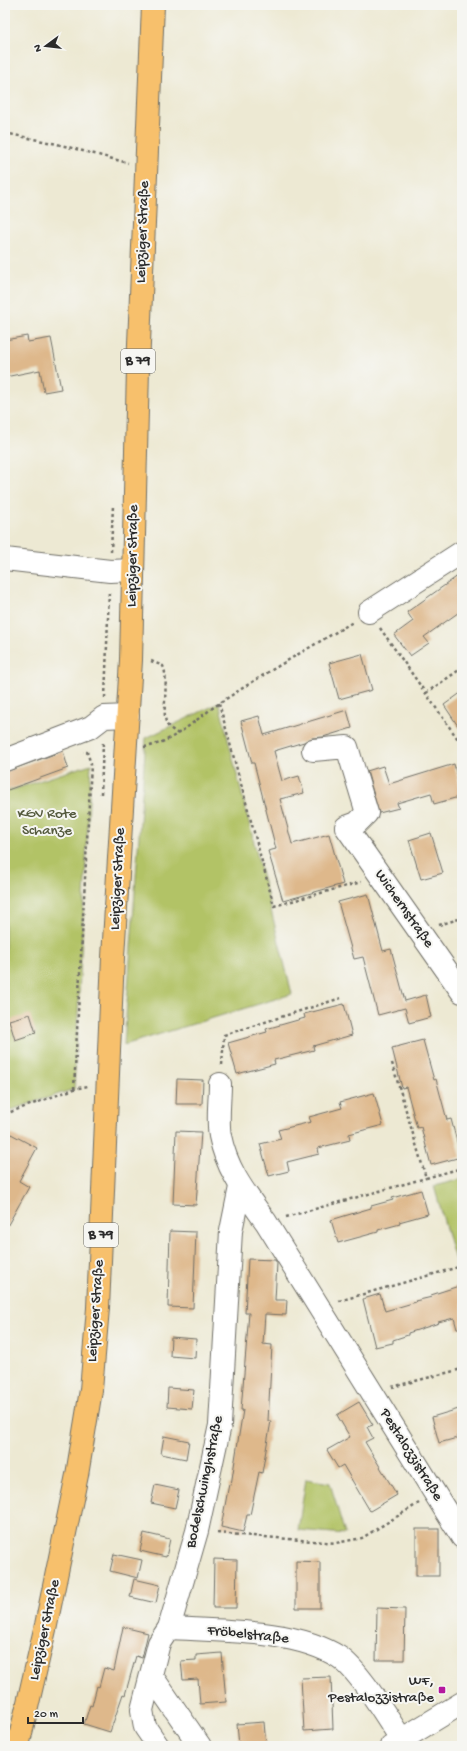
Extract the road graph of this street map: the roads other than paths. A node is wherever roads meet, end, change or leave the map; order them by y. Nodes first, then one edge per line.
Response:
1 (153, 5) edge
2 (462, 552) edge
3 (5, 559) edge
4 (133, 570) junction
5 (369, 612) road end
6 (128, 716) junction
7 (313, 750) dead end
8 (5, 760) edge
9 (462, 992) edge
10 (220, 1084) road end
11 (240, 1187) junction
12 (459, 1526) edge
13 (170, 1628) junction
14 (151, 1675) junction
15 (462, 1703) edge
16 (394, 1744) edge
17 (18, 1746) edge
18 (158, 1746) edge
19 (200, 1746) edge

1 - 4 main road, Leipziger Straße / B 79
2 - 5 street
3 - 4 street
4 - 6 main road, Leipziger Straße / B 79
6 - 8 street
6 - 17 main road, Leipziger Straße / B 79
7 - 9 street, Wichernstraße
10 - 11 street, Pestalozzistraße
11 - 12 street, Pestalozzistraße
11 - 13 street, Bodelschwinghstraße
13 - 14 street, Bodelschwinghstraße
13 - 16 street, Fröbelstraße
14 - 18 street, Bodelschwinghstraße
14 - 19 street
15 - 16 street

